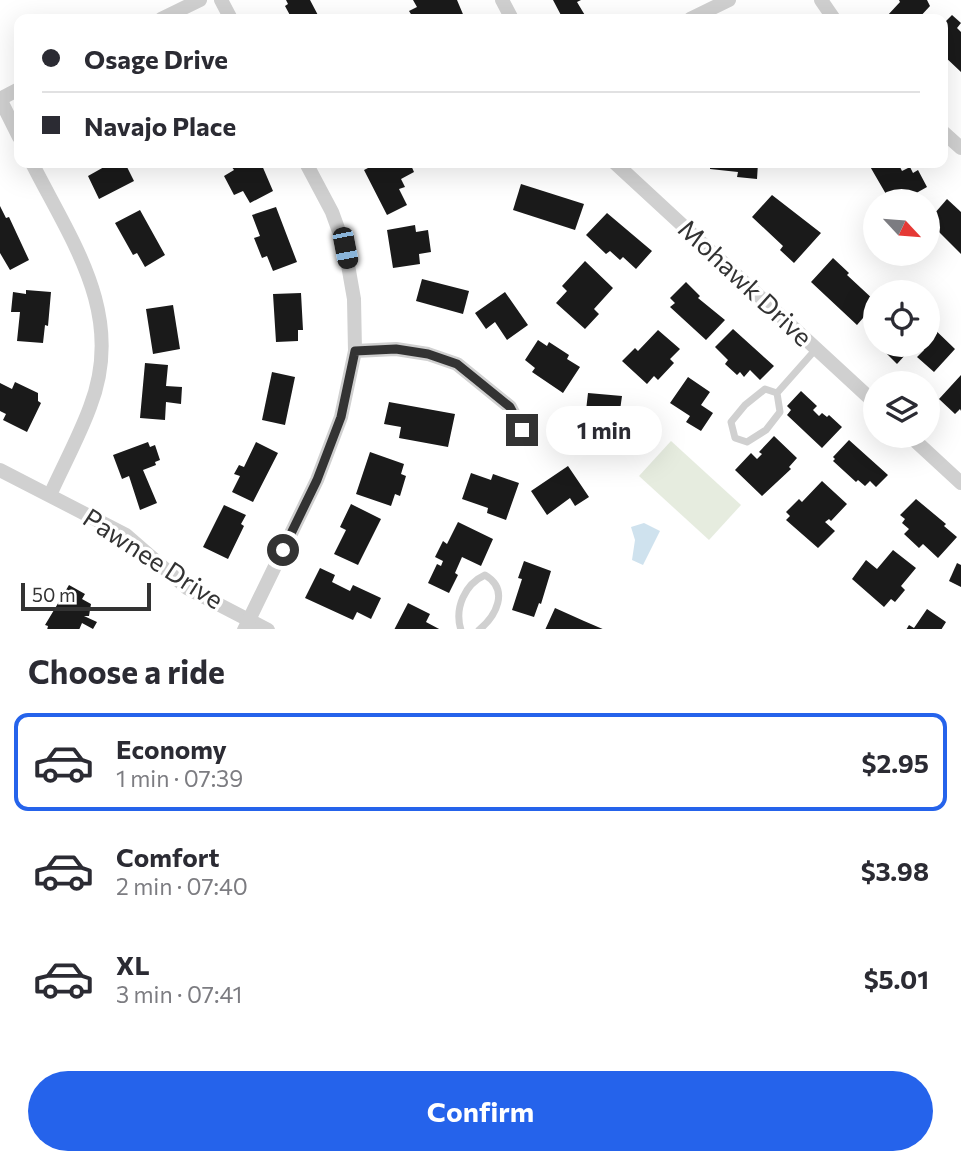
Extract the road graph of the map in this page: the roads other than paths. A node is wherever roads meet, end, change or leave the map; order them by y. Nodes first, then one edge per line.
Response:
1 (200, 0) edge
2 (729, 0) edge
3 (171, 14) edge
4 (700, 14) edge
5 (0, 99) edge
6 (14, 127) edge
7 (35, 168) edge
8 (309, 168) edge
9 (620, 168) edge
10 (816, 348) junction
11 (355, 351) junction
12 (863, 392) edge
13 (777, 393) junction
14 (522, 430) dead end
15 (923, 448) edge
16 (0, 470) edge
17 (961, 483) edge
18 (50, 495) junction
19 (246, 625) edge
20 (268, 629) edge
21 (461, 629) edge
22 (479, 629) edge

1 - 3 street
2 - 4 street
5 - 6 street
7 - 18 street
8 - 11 street
9 - 10 street, Mohawk Drive
10 - 12 street, Mohawk Drive
10 - 13 lane
11 - 14 street
11 - 19 street
13 - 13 lane
15 - 17 street
16 - 18 street, Pawnee Drive
18 - 19 street, Pawnee Drive
19 - 20 street, Pawnee Drive
21 - 22 lane

